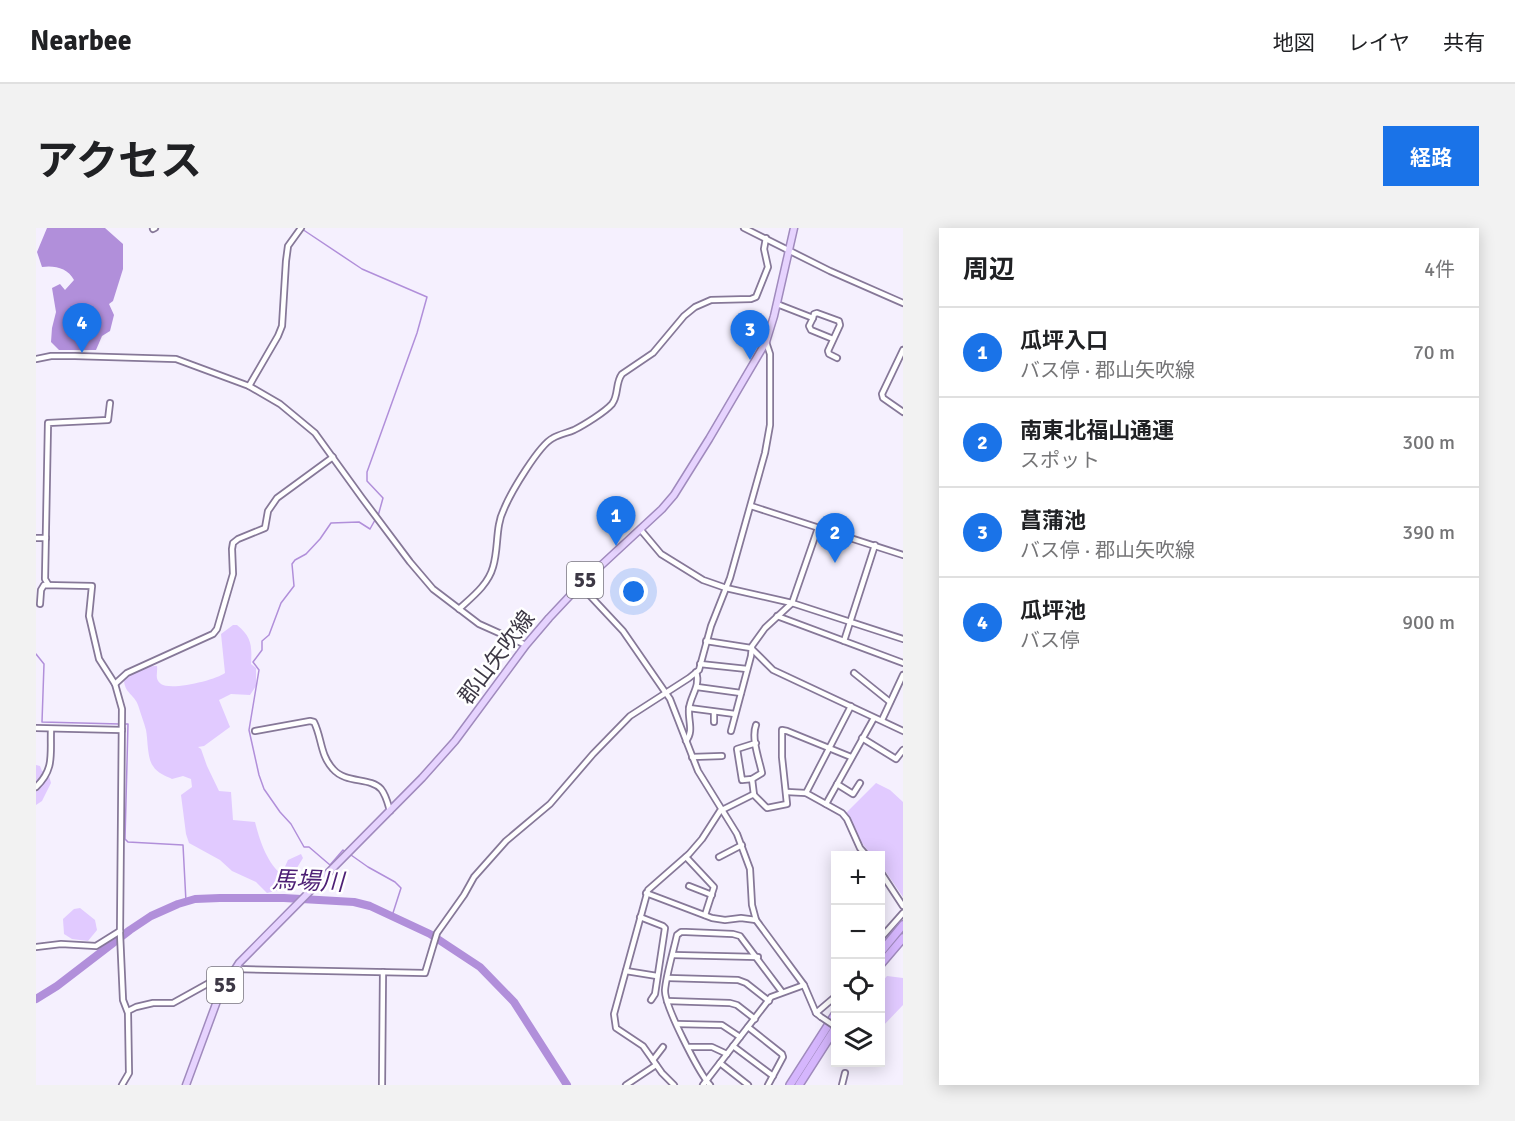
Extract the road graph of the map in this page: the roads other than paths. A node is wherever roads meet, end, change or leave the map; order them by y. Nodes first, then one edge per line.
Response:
1 (301, 228) edge
2 (744, 228) edge
3 (794, 228) edge
4 (766, 238) junction
5 (789, 250) junction
6 (903, 303) edge
7 (777, 304) junction
8 (813, 318) junction
9 (833, 339) junction
10 (766, 342) junction
11 (903, 350) edge
12 (837, 358) dead end
13 (36, 359) edge
14 (896, 365) junction
15 (903, 369) edge
16 (249, 386) junction
17 (110, 403) dead end
18 (903, 412) edge
19 (333, 457) junction
20 (750, 506) junction
21 (818, 528) junction
22 (640, 529) junction
23 (36, 538) edge
24 (46, 538) junction
25 (875, 545) junction
26 (903, 555) edge
27 (48, 584) junction
28 (580, 585) junction
29 (726, 588) junction
30 (792, 603) junction
31 (40, 604) dead end
32 (459, 609) junction
33 (777, 616) junction
34 (852, 621) junction
35 (903, 639) edge
36 (844, 641) junction
37 (706, 642) junction
38 (526, 645) junction
39 (751, 648) junction
40 (903, 663) edge
41 (700, 664) junction
42 (747, 669) junction
43 (696, 672) junction
44 (854, 673) dead end
45 (903, 675) edge
46 (114, 684) junction
47 (697, 687) junction
48 (741, 693) junction
49 (667, 694) junction
50 (890, 702) junction
51 (851, 706) junction
52 (689, 708) junction
53 (714, 712) junction
54 (735, 714) junction
55 (874, 718) junction
56 (882, 720) junction
57 (714, 722) dead end
58 (690, 724) junction
59 (698, 724) dead end
60 (756, 724) dead end
61 (36, 728) edge
62 (51, 729) junction
63 (122, 730) junction
64 (255, 731) dead end
65 (731, 731) dead end
66 (903, 731) edge
67 (862, 738) junction
68 (686, 741) junction
69 (756, 744) junction
70 (829, 748) junction
71 (903, 750) edge
72 (722, 756) dead end
73 (692, 757) junction
74 (851, 757) junction
75 (752, 779) junction
76 (860, 783) dead end
77 (837, 784) junction
78 (36, 788) edge
79 (786, 792) junction
80 (806, 793) junction
81 (754, 795) junction
82 (826, 804) junction
83 (722, 809) junction
84 (390, 811) junction
85 (742, 846) junction
86 (864, 851) edge
87 (686, 857) junction
88 (719, 857) dead end
89 (885, 879) edge
90 (689, 886) dead end
91 (646, 893) junction
92 (712, 895) junction
93 (903, 906) edge
94 (903, 913) edge
95 (705, 915) junction
96 (640, 917) junction
97 (756, 920) junction
98 (903, 926) edge
99 (120, 932) junction
100 (885, 933) edge
101 (903, 938) edge
102 (662, 945) junction
103 (36, 947) edge
104 (675, 947) junction
105 (885, 947) edge
106 (673, 955) junction
107 (758, 957) junction
108 (885, 959) edge
109 (626, 971) junction
110 (233, 972) junction
111 (383, 972) junction
112 (657, 976) junction
113 (668, 978) junction
114 (804, 985) junction
115 (782, 992) junction
116 (651, 1000) dead end
117 (831, 1000) edge
118 (666, 1001) junction
119 (768, 1001) junction
120 (128, 1011) junction
121 (816, 1013) junction
122 (754, 1018) junction
123 (831, 1021) edge
124 (676, 1024) junction
125 (831, 1024) edge
126 (748, 1027) junction
127 (831, 1035) edge
128 (740, 1037) junction
129 (733, 1046) junction
130 (663, 1047) dead end
131 (688, 1047) junction
132 (727, 1054) junction
133 (653, 1060) junction
134 (720, 1063) junction
135 (657, 1065) junction
136 (845, 1074) dead end
137 (773, 1076) junction
138 (707, 1083) edge
139 (122, 1085) edge
140 (186, 1085) edge
141 (382, 1085) edge
142 (626, 1085) edge
143 (674, 1085) edge
144 (748, 1085) edge
145 (768, 1085) edge
146 (790, 1085) edge
147 (800, 1085) edge
148 (842, 1085) edge

1 - 16 street
2 - 4 street
3 - 5 main road, 郡山矢吹線 / 55
4 - 5 street
4 - 32 street
5 - 6 street
5 - 7 main road, 郡山矢吹線 / 55
7 - 8 street
7 - 10 main road, 郡山矢吹線 / 55
8 - 9 street
8 - 9 street
9 - 12 street
10 - 20 street
10 - 22 main road, 郡山矢吹線 / 55
11 - 14 street
13 - 16 street
14 - 15 street
14 - 18 street
16 - 19 street
17 - 24 street
19 - 32 street
19 - 46 street
20 - 21 street
20 - 29 street
21 - 25 street
21 - 30 street
22 - 28 main road, 郡山矢吹線 / 55
22 - 29 street
23 - 24 street
24 - 27 street
25 - 26 street
25 - 34 street
27 - 31 street
27 - 46 street
28 - 38 main road, 郡山矢吹線 / 55
28 - 49 street
29 - 30 street
29 - 37 street
30 - 33 street
30 - 34 street
32 - 38 street
33 - 36 street
33 - 39 street
34 - 35 street
34 - 36 street
36 - 40 street
37 - 39 street
37 - 41 street
38 - 84 main road, 郡山矢吹線 / 55
39 - 42 street
39 - 51 street
41 - 42 street
41 - 43 street
42 - 48 street
43 - 47 street
43 - 49 street
44 - 50 street
45 - 50 street
46 - 63 street
47 - 48 street
47 - 52 street
48 - 54 street
49 - 68 street
49 - 111 street
50 - 56 street
51 - 55 street
51 - 70 street
52 - 53 street
52 - 58 street
53 - 54 street
53 - 57 street
54 - 65 street
55 - 56 street
55 - 67 street
56 - 66 street
58 - 59 street
58 - 68 street
60 - 69 street
61 - 62 street
62 - 63 street
62 - 78 street
63 - 99 street
64 - 84 street
67 - 71 street
67 - 74 street
68 - 73 street
69 - 75 street
69 - 75 street
70 - 74 street
70 - 79 street
70 - 80 street
72 - 73 street
73 - 83 street
74 - 77 street
75 - 81 street
76 - 77 street
77 - 82 street
79 - 80 street
79 - 81 street
80 - 82 street
81 - 83 street
82 - 86 street
83 - 85 street
83 - 87 street
84 - 110 main road, 郡山矢吹線 / 55
85 - 88 street
85 - 97 street
87 - 91 street
87 - 92 street
89 - 93 street
90 - 92 street
91 - 95 street
91 - 96 street
92 - 95 street
94 - 100 street
95 - 97 street
96 - 102 street
96 - 109 street
97 - 114 street
98 - 105 highway
99 - 103 street
99 - 120 street
101 - 108 highway
102 - 104 street
102 - 112 street
104 - 106 street
104 - 107 street
106 - 107 street
106 - 113 street
107 - 115 street
109 - 112 street
109 - 133 street
110 - 111 street
110 - 120 street
110 - 140 main road, 郡山矢吹線 / 55
111 - 141 street
112 - 116 street
113 - 118 street
113 - 119 street
114 - 115 street
114 - 121 street
115 - 119 street
117 - 121 street
118 - 122 street
118 - 124 street
119 - 122 street
120 - 139 street
121 - 125 street, bridge
122 - 126 street
123 - 146 highway
124 - 128 street
124 - 131 street
126 - 128 street
126 - 137 street
127 - 147 highway
128 - 129 street
129 - 132 street
129 - 137 street
130 - 133 street
131 - 132 street
131 - 138 street
132 - 134 street
133 - 135 street
134 - 138 street
134 - 144 street
135 - 142 street
135 - 143 street
136 - 148 street
137 - 145 street

